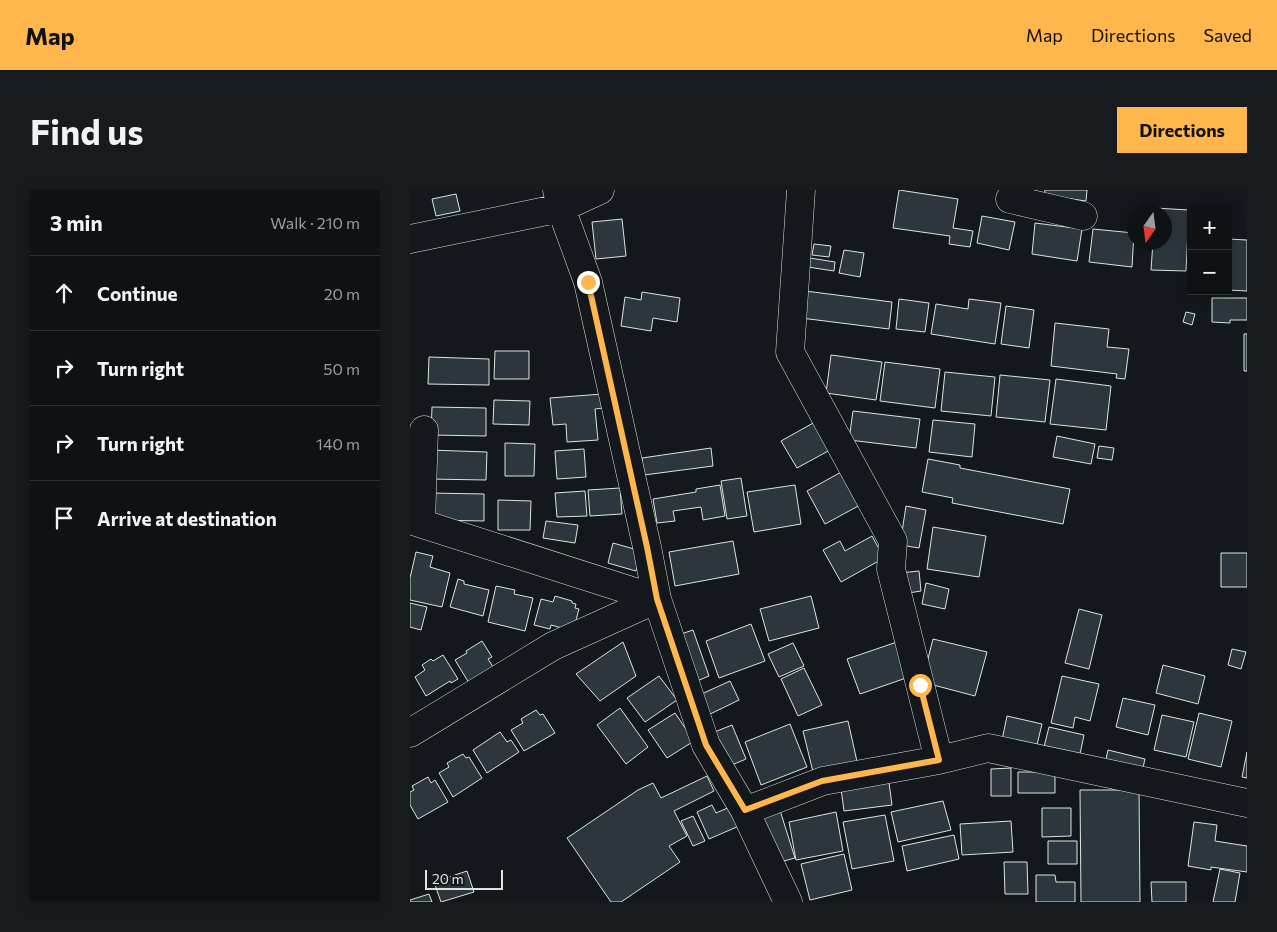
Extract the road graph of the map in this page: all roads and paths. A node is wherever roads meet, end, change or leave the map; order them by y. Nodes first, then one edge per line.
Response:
1 (600, 190) edge
2 (801, 190) edge
3 (1027, 198) edge
4 (559, 199) edge
5 (1083, 216) dead end
6 (410, 239) edge
7 (424, 430) dead end
8 (416, 522) edge
9 (657, 599) junction
10 (410, 733) edge
11 (939, 760) junction
12 (1247, 803) edge
13 (745, 810) junction
14 (788, 902) edge

1 - 4 street
2 - 11 street
3 - 5 street
4 - 6 street
4 - 9 street
7 - 8 street
8 - 9 street
9 - 10 street
9 - 13 street
11 - 12 street
11 - 13 street
13 - 14 street

